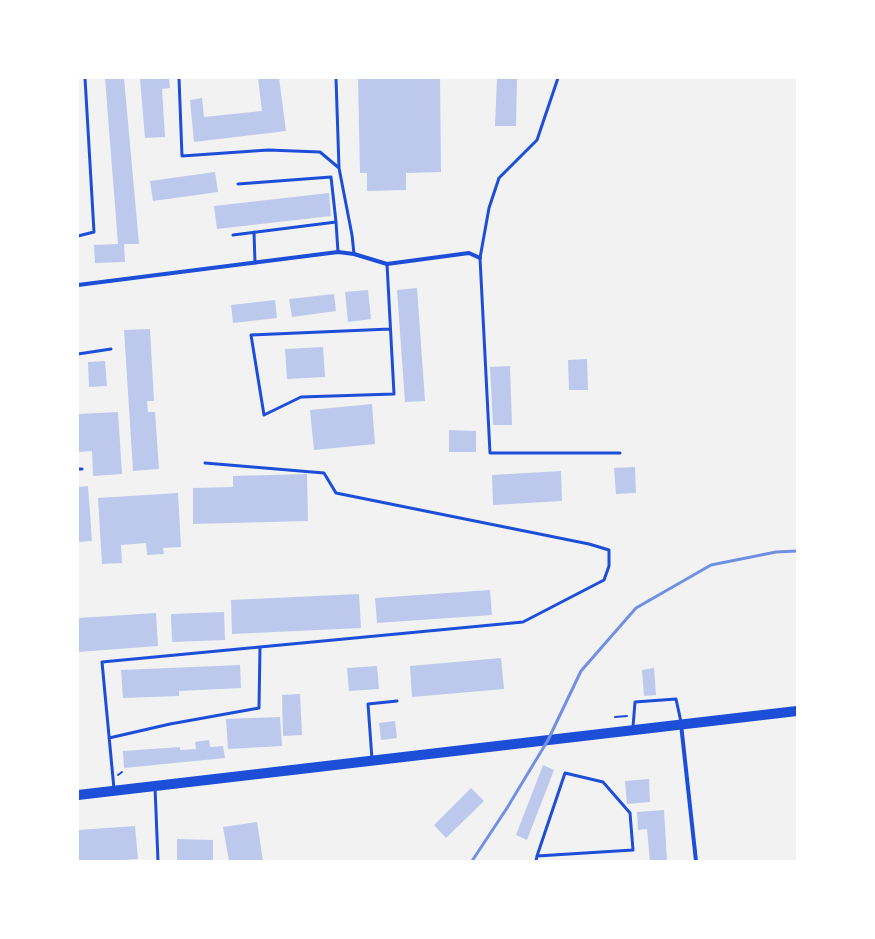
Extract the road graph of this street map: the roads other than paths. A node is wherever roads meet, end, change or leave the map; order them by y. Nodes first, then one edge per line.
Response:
1 (85, 78) edge
2 (179, 78) edge
3 (336, 78) edge
4 (558, 78) edge
5 (339, 168) junction
6 (238, 184) dead end
7 (336, 222) junction
8 (254, 232) junction
9 (233, 235) dead end
10 (78, 236) edge
11 (338, 252) junction
12 (354, 254) junction
13 (480, 258) junction
14 (255, 263) junction
15 (387, 264) junction
16 (78, 285) edge
17 (390, 329) junction
18 (111, 349) dead end
19 (78, 354) edge
20 (620, 453) dead end
21 (205, 463) dead end
22 (260, 647) junction
23 (396, 701) dead end
24 (797, 711) edge
25 (681, 724) junction
26 (632, 730) junction
27 (109, 738) junction
28 (372, 760) junction
29 (155, 786) junction
30 (114, 791) junction
31 (78, 795) edge
32 (537, 856) junction
33 (158, 861) edge
34 (536, 861) edge
35 (696, 861) edge

1 - 10 lane
2 - 5 lane
3 - 5 lane
4 - 13 lane
5 - 12 lane
6 - 7 lane
7 - 8 lane
7 - 11 lane
8 - 9 lane
8 - 14 lane
11 - 12 street
11 - 14 street
12 - 15 street
13 - 15 street
13 - 20 lane
14 - 16 street
15 - 17 lane
17 - 17 lane
18 - 19 lane
21 - 22 lane
22 - 27 lane
22 - 27 lane
23 - 28 lane
24 - 25 main road
25 - 26 main road
25 - 26 lane
25 - 35 street
26 - 28 main road
27 - 30 lane
28 - 29 main road
29 - 30 main road
29 - 33 lane
30 - 31 main road
32 - 32 lane
32 - 34 lane

